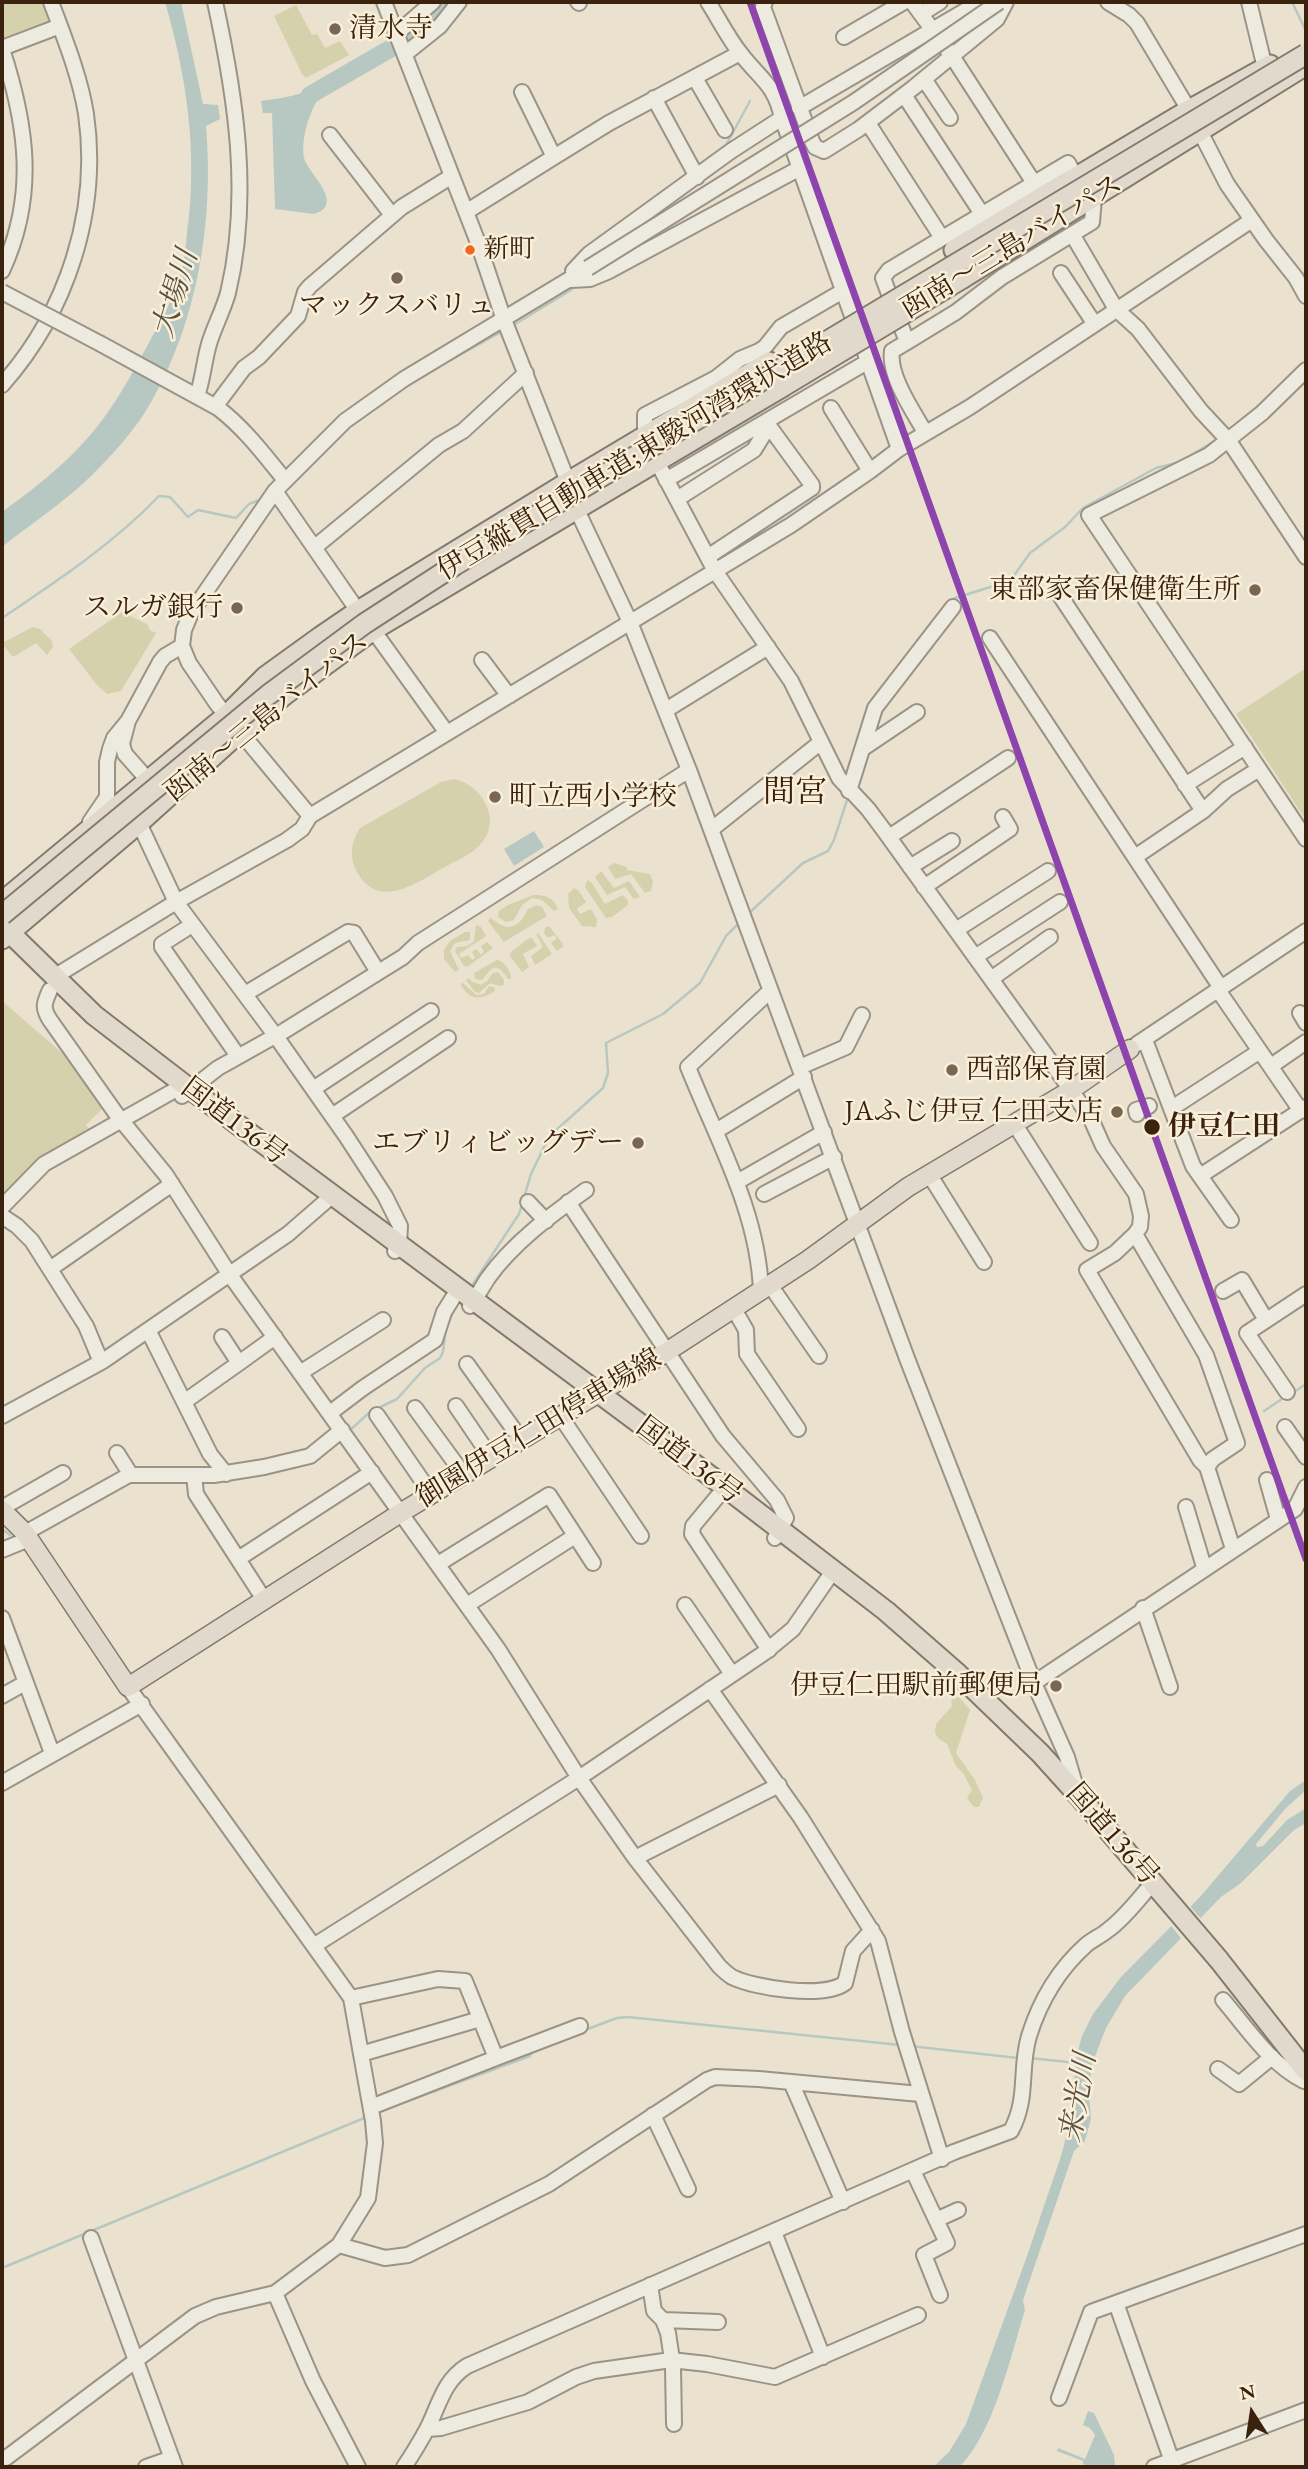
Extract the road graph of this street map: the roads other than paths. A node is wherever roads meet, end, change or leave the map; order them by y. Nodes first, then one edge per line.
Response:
1 (51, 2) edge
2 (215, 2) edge
3 (384, 2) edge
4 (433, 2) edge
5 (459, 2) edge
6 (765, 2) edge
7 (904, 2) edge
8 (940, 2) edge
9 (979, 2) edge
10 (999, 2) edge
11 (1006, 2) edge
12 (1108, 2) edge
13 (1249, 2) edge
14 (710, 3) edge
15 (916, 8) edge
16 (60, 26) junction
17 (932, 30) junction
18 (396, 34) junction
19 (844, 37) dead end
20 (1306, 46) edge
21 (2, 49) edge
22 (740, 53) junction
23 (405, 54) junction
24 (1306, 54) edge
25 (952, 56) junction
26 (1306, 65) edge
27 (1265, 68) junction
28 (695, 78) junction
29 (924, 79) junction
30 (522, 92) dead end
31 (904, 95) junction
32 (654, 98) junction
33 (799, 108) junction
34 (1189, 110) junction
35 (782, 118) junction
36 (950, 118) dead end
37 (868, 123) junction
38 (725, 130) dead end
39 (1199, 131) junction
40 (330, 135) dead end
41 (554, 157) junction
42 (800, 168) junction
43 (452, 176) junction
44 (697, 177) junction
45 (1076, 177) junction
46 (1034, 183) junction
47 (674, 194) junction
48 (1094, 198) junction
49 (466, 212) junction
50 (982, 214) junction
51 (392, 215) junction
52 (1252, 220) junction
53 (694, 224) junction
54 (1072, 234) junction
55 (948, 244) junction
56 (2, 271) edge
57 (1061, 273) dead end
58 (566, 281) junction
59 (843, 290) junction
60 (2, 292) edge
61 (1306, 296) edge
62 (1116, 309) junction
63 (503, 317) junction
64 (1094, 323) junction
65 (907, 342) junction
66 (867, 362) junction
67 (1306, 370) edge
68 (527, 373) junction
69 (2, 385) edge
70 (192, 393) junction
71 (220, 400) dead end
72 (831, 408) dead end
73 (765, 423) junction
74 (925, 432) junction
75 (645, 437) junction
76 (1228, 440) junction
77 (899, 449) junction
78 (656, 460) junction
79 (870, 471) junction
80 (666, 480) junction
81 (568, 482) junction
82 (279, 485) junction
83 (677, 499) junction
84 (576, 508) junction
85 (315, 547) junction
86 (709, 556) junction
87 (1306, 557) edge
88 (716, 571) junction
89 (1059, 594) dead end
90 (953, 607) dead end
91 (358, 611) junction
92 (630, 622) junction
93 (373, 631) junction
94 (990, 638) dead end
95 (182, 646) junction
96 (768, 648) junction
97 (482, 660) dead end
98 (509, 696) junction
99 (666, 710) junction
100 (917, 712) dead end
101 (227, 715) junction
102 (128, 722) junction
103 (242, 731) junction
104 (447, 733) junction
105 (821, 742) junction
106 (1245, 747) junction
107 (862, 749) junction
108 (1009, 758) dead end
109 (1259, 769) junction
110 (689, 770) junction
111 (148, 780) junction
112 (1185, 785) junction
113 (849, 791) junction
114 (1203, 811) junction
115 (310, 816) junction
116 (1003, 817) dead end
117 (139, 823) junction
118 (712, 829) junction
119 (889, 836) junction
120 (80, 837) junction
121 (1306, 839) edge
122 (952, 841) dead end
123 (1135, 857) junction
124 (911, 867) junction
125 (1048, 871) dead end
126 (924, 887) junction
127 (2, 902) edge
128 (176, 902) junction
129 (1060, 902) dead end
130 (192, 925) junction
131 (956, 930) junction
132 (3, 931) edge
133 (1306, 932) edge
134 (1050, 937) dead end
135 (975, 957) junction
136 (379, 972) junction
137 (991, 979) junction
138 (52, 984) junction
139 (1219, 989) junction
140 (770, 991) junction
141 (244, 995) junction
142 (430, 1011) dead end
143 (862, 1016) dead end
144 (275, 1035) junction
145 (448, 1038) dead end
146 (1306, 1042) edge
147 (1138, 1044) junction
148 (1260, 1051) junction
149 (238, 1056) junction
150 (1271, 1066) junction
151 (802, 1072) junction
152 (313, 1089) junction
153 (1070, 1090) junction
154 (182, 1092) junction
155 (1172, 1108) junction
156 (1303, 1112) edge
157 (332, 1116) junction
158 (122, 1121) junction
159 (1014, 1122) junction
160 (716, 1131) junction
161 (824, 1132) junction
162 (834, 1157) junction
163 (929, 1174) junction
164 (1200, 1176) junction
165 (737, 1182) junction
166 (172, 1184) junction
167 (586, 1190) dead end
168 (764, 1194) dead end
169 (326, 1201) junction
170 (528, 1202) dead end
171 (568, 1202) junction
172 (2, 1207) edge
173 (2, 1216) edge
174 (1231, 1220) dead end
175 (546, 1221) junction
176 (859, 1223) junction
177 (1135, 1234) junction
178 (1090, 1243) dead end
179 (397, 1249) junction
180 (984, 1262) dead end
181 (50, 1269) junction
182 (230, 1275) junction
183 (766, 1288) junction
184 (1223, 1291) dead end
185 (1306, 1294) edge
186 (466, 1301) junction
187 (734, 1309) junction
188 (383, 1320) dead end
189 (1266, 1320) junction
190 (148, 1330) junction
191 (222, 1337) dead end
192 (275, 1337) junction
193 (668, 1351) junction
194 (819, 1356) dead end
195 (101, 1362) junction
196 (239, 1363) junction
197 (467, 1364) dead end
198 (300, 1373) junction
199 (1287, 1392) dead end
200 (595, 1397) junction
201 (184, 1402) junction
202 (456, 1406) dead end
203 (415, 1408) dead end
204 (330, 1413) junction
205 (377, 1415) dead end
206 (2, 1416) edge
207 (561, 1417) junction
208 (1285, 1427) dead end
209 (798, 1429) dead end
210 (342, 1430) junction
211 (522, 1441) junction
212 (117, 1453) dead end
213 (1306, 1457) edge
214 (492, 1459) junction
215 (1207, 1467) junction
216 (372, 1472) junction
217 (63, 1473) dead end
218 (226, 1474) junction
219 (131, 1475) junction
220 (194, 1475) junction
221 (464, 1475) junction
222 (1267, 1480) dead end
223 (1306, 1487) edge
224 (432, 1494) junction
225 (718, 1496) junction
226 (3, 1504) edge
227 (1186, 1507) dead end
228 (402, 1512) junction
229 (1279, 1519) junction
230 (778, 1534) junction
231 (27, 1536) junction
232 (575, 1536) junction
233 (640, 1536) dead end
234 (1233, 1549) junction
235 (2, 1550) edge
236 (238, 1559) junction
237 (593, 1563) dead end
238 (439, 1564) junction
239 (1205, 1567) junction
240 (828, 1577) junction
241 (265, 1601) junction
242 (467, 1605) junction
243 (685, 1605) dead end
244 (1143, 1608) junction
245 (2, 1618) edge
246 (769, 1650) junction
247 (732, 1674) junction
248 (1034, 1682) junction
249 (25, 1683) junction
250 (128, 1687) junction
251 (1170, 1687) dead end
252 (710, 1689) junction
253 (2, 1696) edge
254 (142, 1704) junction
255 (52, 1753) junction
256 (579, 1778) junction
257 (2, 1783) edge
258 (779, 1786) junction
259 (1079, 1802) junction
260 (635, 1858) junction
261 (1154, 1889) junction
262 (873, 1930) junction
263 (315, 1945) junction
264 (351, 1998) junction
265 (1223, 2000) dead end
266 (480, 2019) junction
267 (580, 2026) dead end
268 (361, 2054) junction
269 (1272, 2057) junction
270 (496, 2058) junction
271 (1218, 2068) dead end
272 (1306, 2079) edge
273 (791, 2082) junction
274 (920, 2094) junction
275 (371, 2107) junction
276 (653, 2115) junction
277 (942, 2159) junction
278 (913, 2171) junction
279 (688, 2189) dead end
280 (843, 2202) junction
281 (958, 2210) dead end
282 (936, 2220) junction
283 (774, 2232) junction
284 (1306, 2234) edge
285 (90, 2238) dead end
286 (339, 2245) junction
287 (650, 2286) junction
288 (275, 2293) junction
289 (940, 2295) dead end
290 (1116, 2303) junction
291 (918, 2315) dead end
292 (663, 2320) junction
293 (718, 2322) dead end
294 (823, 2357) junction
295 (135, 2360) junction
296 (671, 2360) junction
297 (1059, 2398) dead end
298 (1306, 2410) edge
299 (674, 2424) dead end
300 (427, 2429) junction
301 (5, 2458) edge
302 (173, 2463) edge
303 (1173, 2464) edge
304 (146, 2467) edge
305 (358, 2467) edge
306 (404, 2467) edge
307 (1154, 2467) edge

1 - 16 street
2 - 70 street
3 - 18 street
4 - 18 street
5 - 23 street
6 - 33 street
7 - 19 street
8 - 15 street
9 - 17 street
10 - 58 street, bridge
11 - 25 street
12 - 34 street
13 - 27 street
14 - 22 street
15 - 17 street
16 - 21 street
16 - 69 street
17 - 25 street
17 - 33 street
18 - 23 street
20 - 27 highway, 函南～三島バイパス
21 - 56 street
22 - 28 street
22 - 35 street
23 - 43 street
24 - 132 highway, 伊豆縦貫自動車道;東駿河湾環状道路, bridge
25 - 29 street
25 - 46 street
26 - 39 highway, 函南～三島バイパス
27 - 34 highway, 函南～三島バイパス
28 - 32 street
28 - 38 street
29 - 31 street
29 - 36 street
30 - 41 street
31 - 37 street
31 - 50 street
32 - 41 street
32 - 44 street
33 - 37 street
34 - 39 street
34 - 45 highway, 函南～三島バイパス
35 - 42 street
35 - 44 street
37 - 55 street
39 - 48 highway, 函南～三島バイパス
39 - 52 street
40 - 51 street
41 - 49 street
42 - 53 street
42 - 59 street
43 - 49 street
43 - 51 street
44 - 47 street
45 - 46 street
45 - 55 highway, 函南～三島バイパス
46 - 50 street
47 - 53 street
47 - 58 street
48 - 54 street
48 - 78 highway, 函南～三島バイパス, bridge
49 - 63 street
50 - 55 street
51 - 71 street
52 - 61 street
52 - 62 street
53 - 58 street
54 - 62 street
54 - 65 street
55 - 65 street
55 - 75 highway, 函南～三島バイパス
57 - 64 street
58 - 63 street
59 - 66 street
59 - 75 street
60 - 70 street, bridge
62 - 64 street
62 - 76 street
63 - 68 street
63 - 82 street
64 - 74 street
65 - 74 street
66 - 73 street
66 - 77 street
67 - 76 street
68 - 81 street
68 - 85 street
70 - 82 street
72 - 79 street
73 - 80 street
73 - 83 street
73 - 86 street
74 - 77 street
75 - 81 highway, 函南～三島バイパス
76 - 87 street
76 - 106 street
77 - 79 street
78 - 80 street
78 - 84 highway, 函南～三島バイパス
79 - 88 street
80 - 83 street
81 - 84 street
81 - 91 highway, 函南～三島バイパス
82 - 85 street
82 - 95 street
83 - 86 street
84 - 92 street
84 - 93 highway, 函南～三島バイパス
85 - 91 street
86 - 88 street
88 - 92 street
88 - 96 street
89 - 112 street
90 - 107 street
91 - 101 highway, 函南～三島バイパス
92 - 98 street
92 - 99 street
93 - 103 highway, 函南～三島バイパス
93 - 104 street
94 - 123 street
95 - 101 street
95 - 102 street
96 - 99 street
96 - 105 street
97 - 98 street
98 - 104 street
99 - 110 street
100 - 107 street
101 - 103 street
101 - 111 highway, 函南～三島バイパス
102 - 111 street
102 - 120 street
103 - 115 street
103 - 117 highway, 函南～三島バイパス
104 - 115 street
105 - 113 street
105 - 118 street
106 - 109 street
106 - 112 street
107 - 113 street
108 - 119 street
109 - 114 street
109 - 121 street
110 - 118 street
110 - 136 street
111 - 120 highway, 函南～三島バイパス
112 - 114 street
113 - 119 street
114 - 123 street
115 - 128 street
116 - 126 street
117 - 128 street
117 - 132 highway, 函南～三島バイパス
118 - 140 street
119 - 124 street
120 - 127 highway, 函南～三島バイパス
122 - 124 street
123 - 139 street
124 - 126 street
125 - 131 street
126 - 131 street
128 - 130 street
128 - 138 street
129 - 135 street
130 - 141 street
130 - 149 street
131 - 135 street
132 - 138 highway, 国道136号
133 - 139 street
134 - 137 street
135 - 137 street
136 - 141 street
136 - 144 street
137 - 153 street
138 - 154 highway, 国道136号
138 - 158 street
139 - 147 street
139 - 148 street
140 - 151 street
140 - 160 street
141 - 144 street
142 - 152 street
143 - 151 street
144 - 149 street
144 - 152 street
145 - 157 street
146 - 150 street
147 - 153 main road, 御園伊豆仁田停車場線
147 - 155 street
148 - 150 street
148 - 155 street
149 - 154 street
150 - 156 street
151 - 160 street
151 - 161 street
152 - 157 street
153 - 159 main road, 御園伊豆仁田停車場線
153 - 177 street
154 - 158 street
154 - 169 highway, 国道136号
154 - 179 highway, 国道136号
155 - 164 street
156 - 164 street
157 - 179 street
158 - 166 street
158 - 172 street
159 - 163 main road, 御園伊豆仁田停車場線
159 - 178 street
160 - 165 street
161 - 162 street
161 - 165 street
162 - 168 street
162 - 176 street
163 - 176 main road, 御園伊豆仁田停車場線
163 - 180 street
164 - 174 street
165 - 183 street
166 - 181 street
166 - 182 street
167 - 171 street
169 - 179 highway, 国道136号
169 - 182 street
170 - 175 street
171 - 175 street
171 - 193 street
173 - 181 street
175 - 186 street
176 - 183 main road, 御園伊豆仁田停車場線
176 - 248 street
177 - 215 street
177 - 215 street
179 - 186 highway, 国道136号
181 - 195 street
182 - 190 street
182 - 192 street
183 - 187 main road, 御園伊豆仁田停車場線
183 - 194 street
184 - 189 street
185 - 189 street
186 - 200 highway, 国道136号
186 - 204 street
187 - 193 main road, 御園伊豆仁田停車場線
187 - 209 street
188 - 198 street
189 - 199 street
190 - 195 street
190 - 201 street
191 - 196 street
192 - 196 street
192 - 198 street
193 - 200 main road, 御園伊豆仁田停車場線
193 - 230 street
195 - 206 street
196 - 201 street
197 - 211 street
198 - 204 street
200 - 207 main road, 御園伊豆仁田停車場線
200 - 225 highway, 国道136号
200 - 230 highway, 国道136号
201 - 218 street
202 - 214 street
203 - 221 street
204 - 210 street
205 - 224 street
207 - 211 main road, 御園伊豆仁田停車場線
207 - 233 street
208 - 213 street
210 - 216 street
210 - 218 street
211 - 214 main road, 御園伊豆仁田停車場線
212 - 219 street
214 - 221 main road, 御園伊豆仁田停車場線
215 - 234 street
216 - 228 street
216 - 236 street
217 - 226 street
218 - 220 street
219 - 220 street
219 - 231 street
220 - 236 street
221 - 224 main road, 御園伊豆仁田停車場線
222 - 229 street
223 - 229 street
224 - 228 main road, 御園伊豆仁田停車場線
225 - 230 highway, 国道136号
225 - 246 street
226 - 231 main road
227 - 239 street
228 - 238 street
228 - 241 main road, 御園伊豆仁田停車場線
229 - 234 street
230 - 240 highway, 国道136号
230 - 259 highway, 国道136号
231 - 235 street
231 - 250 main road
232 - 237 street
232 - 238 street
232 - 242 street
234 - 239 street
236 - 241 street
238 - 242 street
239 - 244 street
240 - 246 street
240 - 259 highway, 国道136号
241 - 250 main road, 御園伊豆仁田停車場線
242 - 256 street
243 - 247 street
244 - 248 street
244 - 251 street
245 - 249 street
246 - 247 street
247 - 252 street
248 - 259 street
249 - 253 street
249 - 255 street
250 - 254 street
252 - 256 street
252 - 258 street
254 - 255 street
254 - 263 street
255 - 257 street
256 - 260 street
256 - 263 street
258 - 260 street
258 - 262 street
259 - 261 highway, 国道136号
260 - 262 street
261 - 272 highway, 国道136号
261 - 277 street
262 - 274 street
263 - 264 street
264 - 266 street
264 - 268 street
265 - 269 street
266 - 268 street
266 - 270 street
267 - 270 street
268 - 275 street
269 - 271 street
269 - 272 street
270 - 275 street
273 - 274 street
273 - 276 street
273 - 280 street
274 - 277 street
275 - 286 street
276 - 279 street
276 - 286 street
277 - 278 street
278 - 280 street
278 - 282 street
280 - 283 street
281 - 282 street
282 - 289 street
283 - 287 street
283 - 294 street
284 - 290 street
285 - 295 street
286 - 288 street
287 - 292 street
287 - 300 street
288 - 295 street
288 - 305 street
290 - 297 street
290 - 303 street
291 - 294 street
292 - 293 street
292 - 296 street
294 - 296 street
295 - 301 street
295 - 302 street
296 - 299 street
296 - 300 street
298 - 303 street
300 - 306 street
302 - 304 street
303 - 307 street

